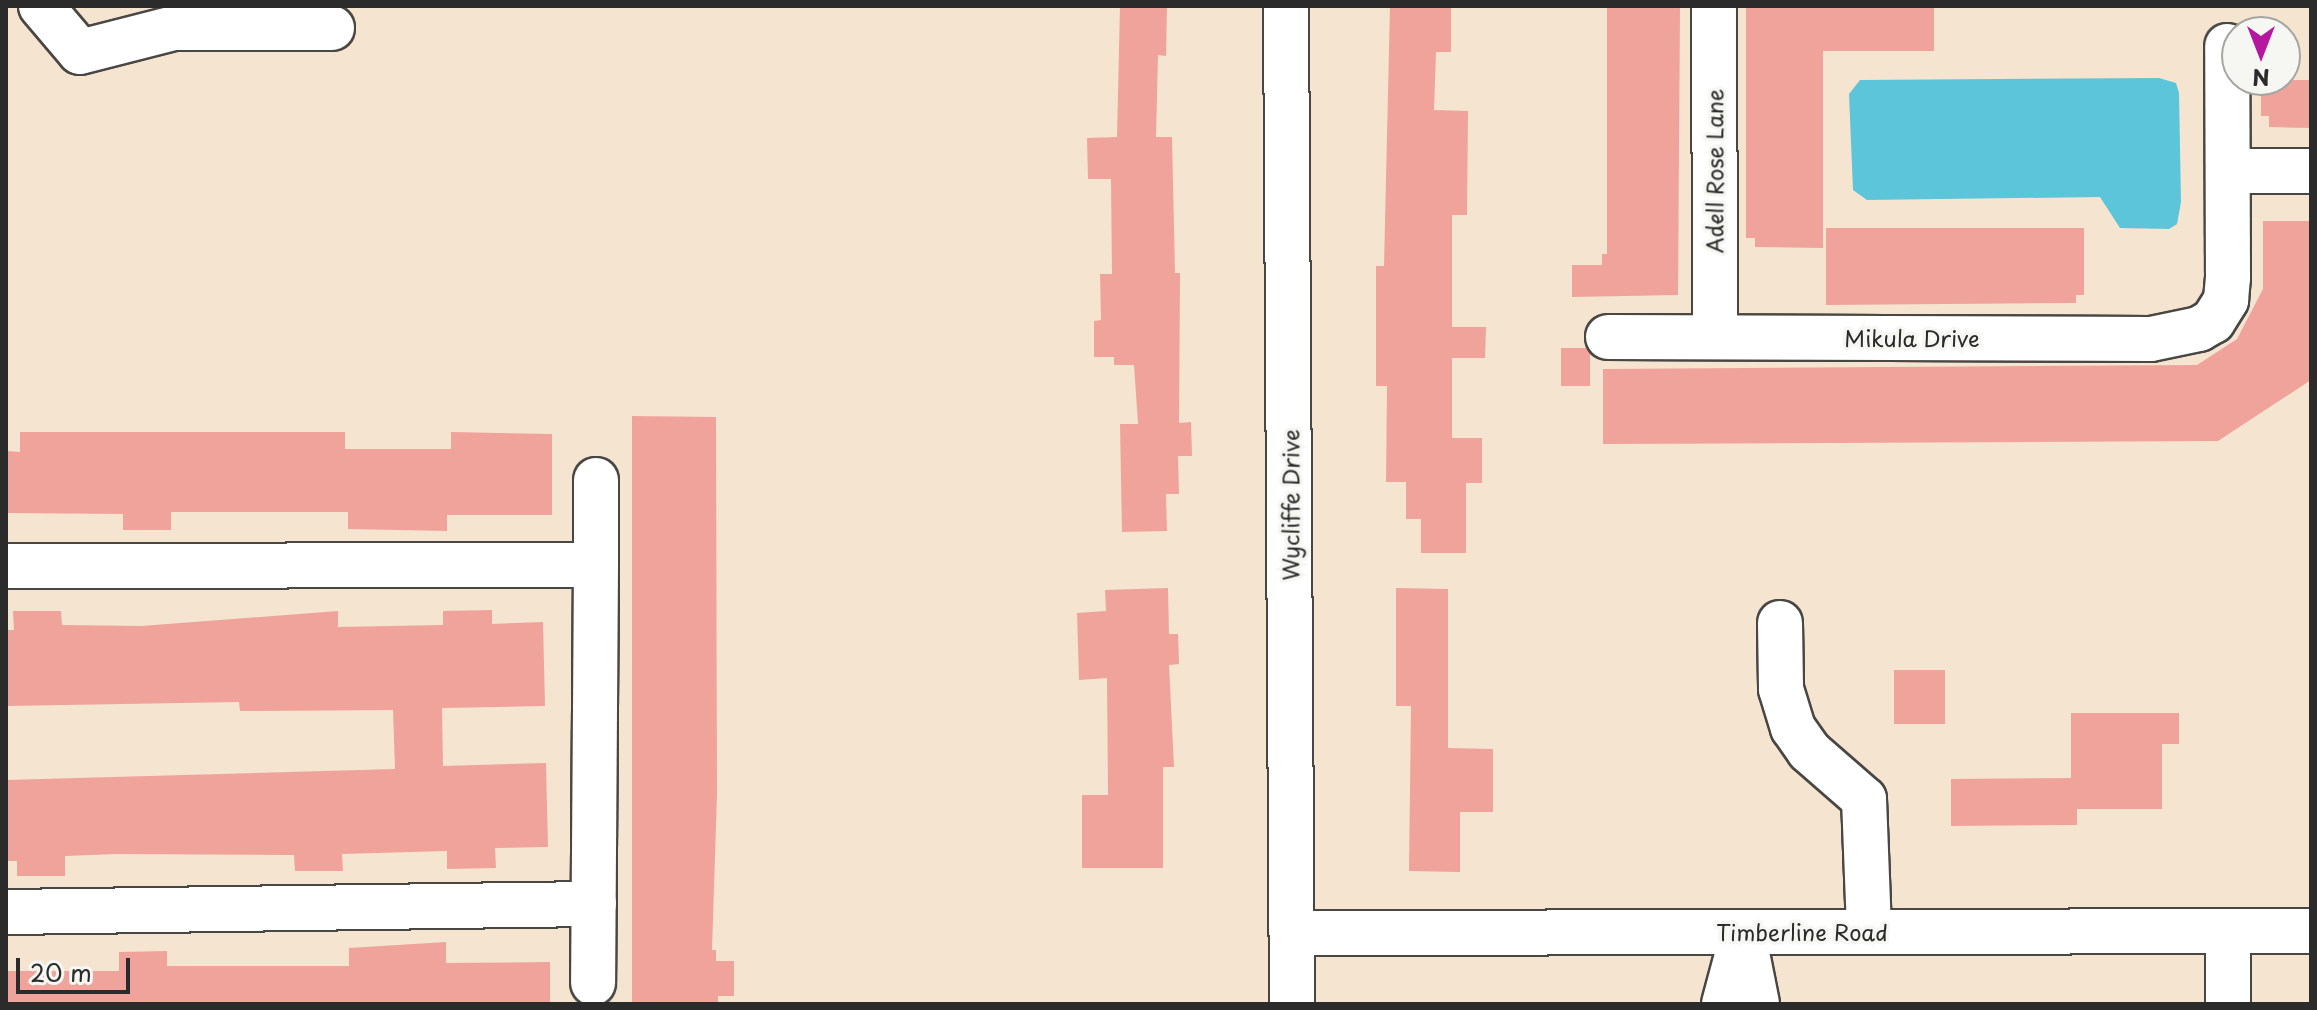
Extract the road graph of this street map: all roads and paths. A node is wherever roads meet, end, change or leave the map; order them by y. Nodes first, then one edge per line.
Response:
1 (41, 6) edge
2 (1286, 6) edge
3 (1714, 6) edge
4 (332, 28) dead end
5 (2227, 96) edge
6 (2228, 171) junction
7 (2311, 171) edge
8 (1715, 336) junction
9 (1608, 337) dead end
10 (596, 480) dead end
11 (596, 565) junction
12 (6, 566) edge
13 (1780, 623) dead end
14 (594, 904) junction
15 (6, 912) edge
16 (2228, 931) junction
17 (2311, 931) edge
18 (1869, 932) junction
19 (1293, 933) junction
20 (1743, 933) junction
21 (593, 983) dead end
22 (1292, 1004) edge
23 (1724, 1004) edge
24 (1757, 1004) edge
25 (2228, 1004) edge

1 - 4 street
2 - 19 street, Wycliffe Drive
3 - 8 street, Adell Rose Lane
5 - 6 street
6 - 7 street
6 - 8 street, Mikula Drive
8 - 9 street, Mikula Drive
10 - 11 street
11 - 12 street
11 - 14 street
13 - 18 street
14 - 15 street
14 - 21 street
16 - 17 street, Timberline Road
16 - 18 street, Timberline Road
16 - 25 street
18 - 20 street, Timberline Road
19 - 20 street, Timberline Road
19 - 22 street, Wycliffe Drive
20 - 23 street
20 - 24 street

